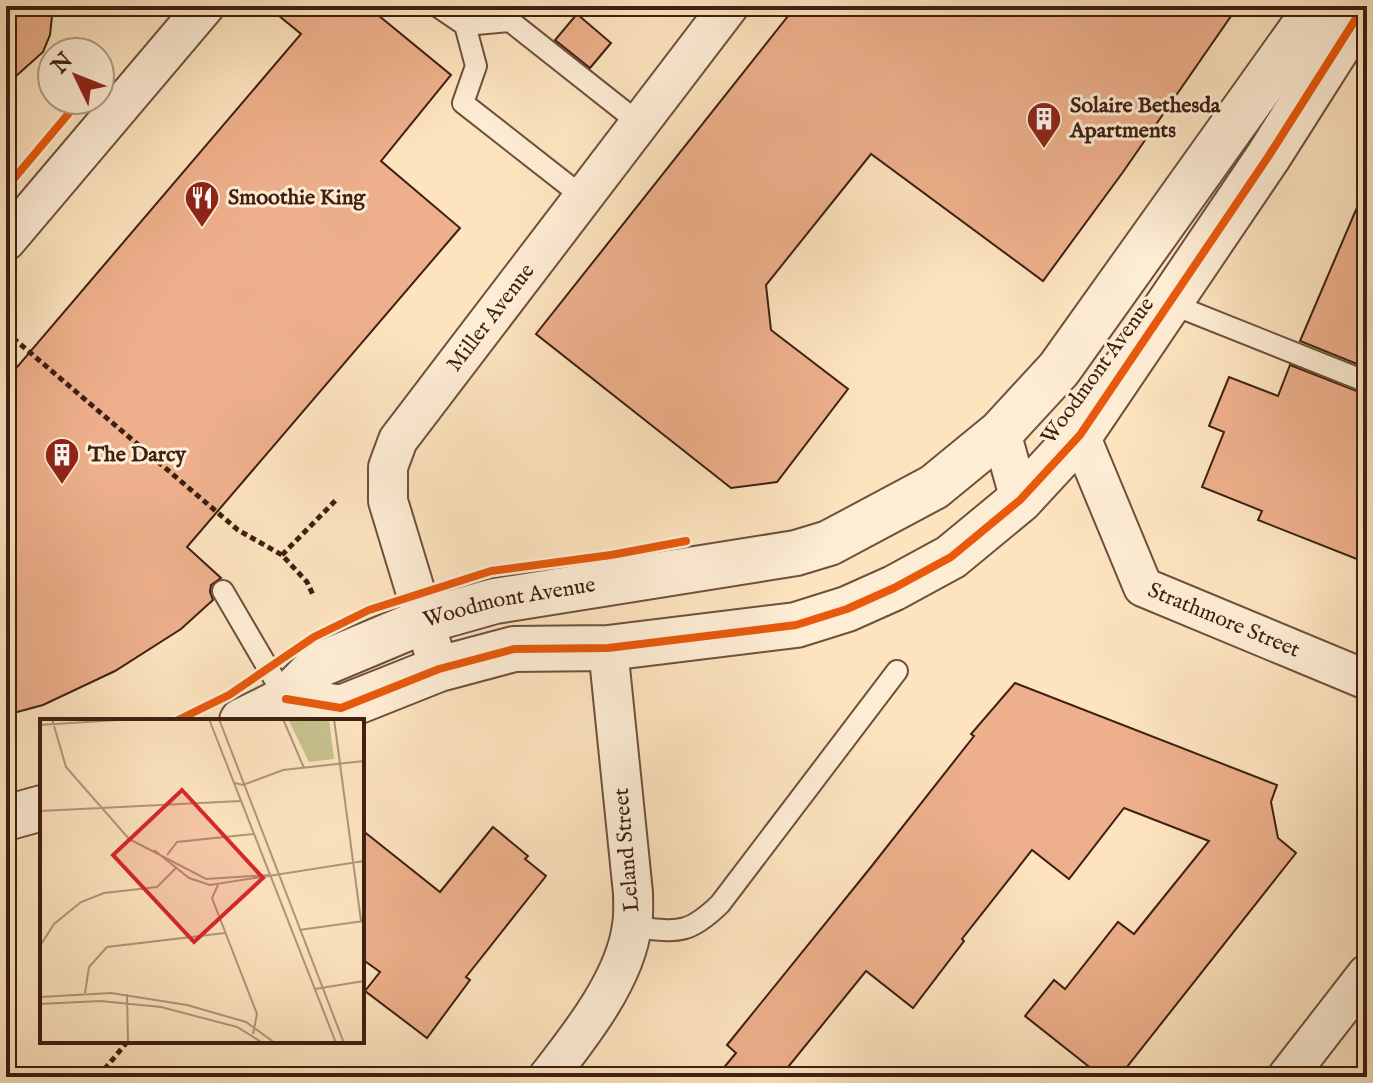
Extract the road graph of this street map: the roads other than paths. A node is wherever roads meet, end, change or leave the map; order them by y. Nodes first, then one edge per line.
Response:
1 (205, 6) edge
2 (437, 6) edge
3 (729, 6) edge
4 (1318, 6) edge
5 (1364, 6) edge
6 (465, 25) junction
7 (639, 123) junction
8 (583, 197) junction
9 (6, 241) edge
10 (1169, 303) junction
11 (1367, 382) edge
12 (1001, 432) junction
13 (1080, 435) junction
14 (1020, 500) junction
15 (223, 591) dead end
16 (424, 621) junction
17 (608, 648) junction
18 (439, 669) junction
19 (897, 671) dead end
20 (1367, 680) edge
21 (286, 699) junction
22 (246, 719) edge
23 (40, 809) edge
24 (6, 818) edge
25 (632, 927) junction
26 (1367, 974) edge
27 (548, 1077) edge
28 (1287, 1077) edge

1 - 9 street
2 - 6 lane
3 - 7 street, Miller Avenue
4 - 12 street, Woodmont Avenue
5 - 10 street, Woodmont Avenue
6 - 7 lane
6 - 8 lane
7 - 8 street, Miller Avenue
8 - 16 street, Miller Avenue
10 - 11 lane
10 - 13 street, Woodmont Avenue
12 - 14 street
12 - 16 street, Woodmont Avenue
13 - 14 street, Woodmont Avenue
13 - 20 street, Strathmore Street
14 - 17 street, Woodmont Avenue
15 - 21 lane
16 - 18 street, Miller Avenue
16 - 21 street, Woodmont Avenue
17 - 18 street, Woodmont Avenue
17 - 25 street, Leland Street
18 - 21 street, Woodmont Avenue
19 - 25 lane
21 - 22 street, Woodmont Avenue
23 - 24 street
25 - 27 street, Leland Street
26 - 28 street

